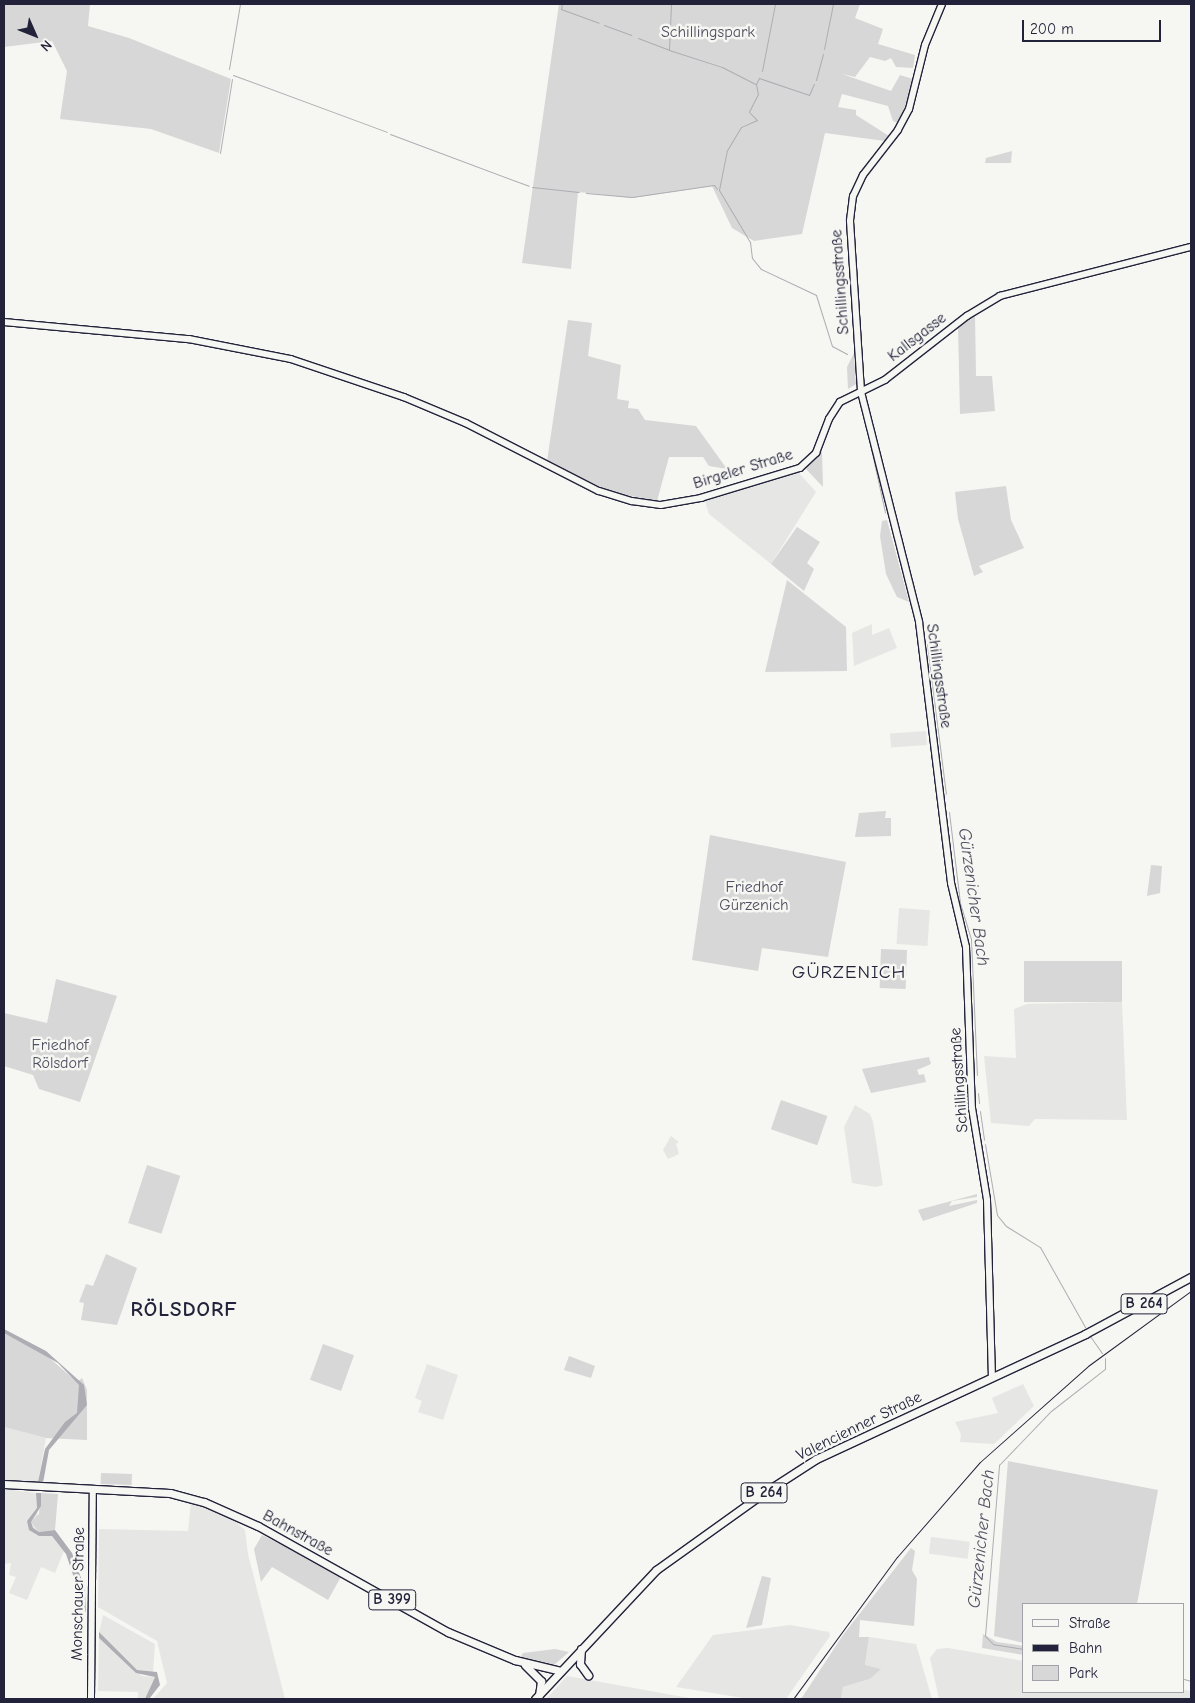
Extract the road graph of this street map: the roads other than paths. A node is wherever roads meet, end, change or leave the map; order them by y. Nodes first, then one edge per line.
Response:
1 (942, 4) edge
2 (1191, 247) edge
3 (4, 322) edge
4 (861, 392) junction
5 (1191, 1277) edge
6 (992, 1378) junction
7 (4, 1484) edge
8 (93, 1490) junction
9 (581, 1649) junction
10 (522, 1663) junction
11 (561, 1671) junction
12 (588, 1675) dead end
13 (537, 1697) edge
14 (91, 1699) edge

1 - 4 main road, Schillingsstraße
2 - 4 street, Kallsgasse
3 - 4 street, Birgeler Straße
4 - 6 main road, Schillingsstraße
5 - 6 main road, Valencienner Straße / B 264
6 - 9 main road, Valencienner Straße / B 264
7 - 8 main road, Bahnstraße / B 399
8 - 10 main road, Bahnstraße / B 399
8 - 14 street, Monschauer Straße
9 - 11 main road, Valencienner Straße / B 264
9 - 12 main road
10 - 11 main road, Bahnstraße / B 399
10 - 13 main road
11 - 13 main road, Valencienner Straße / B 264

